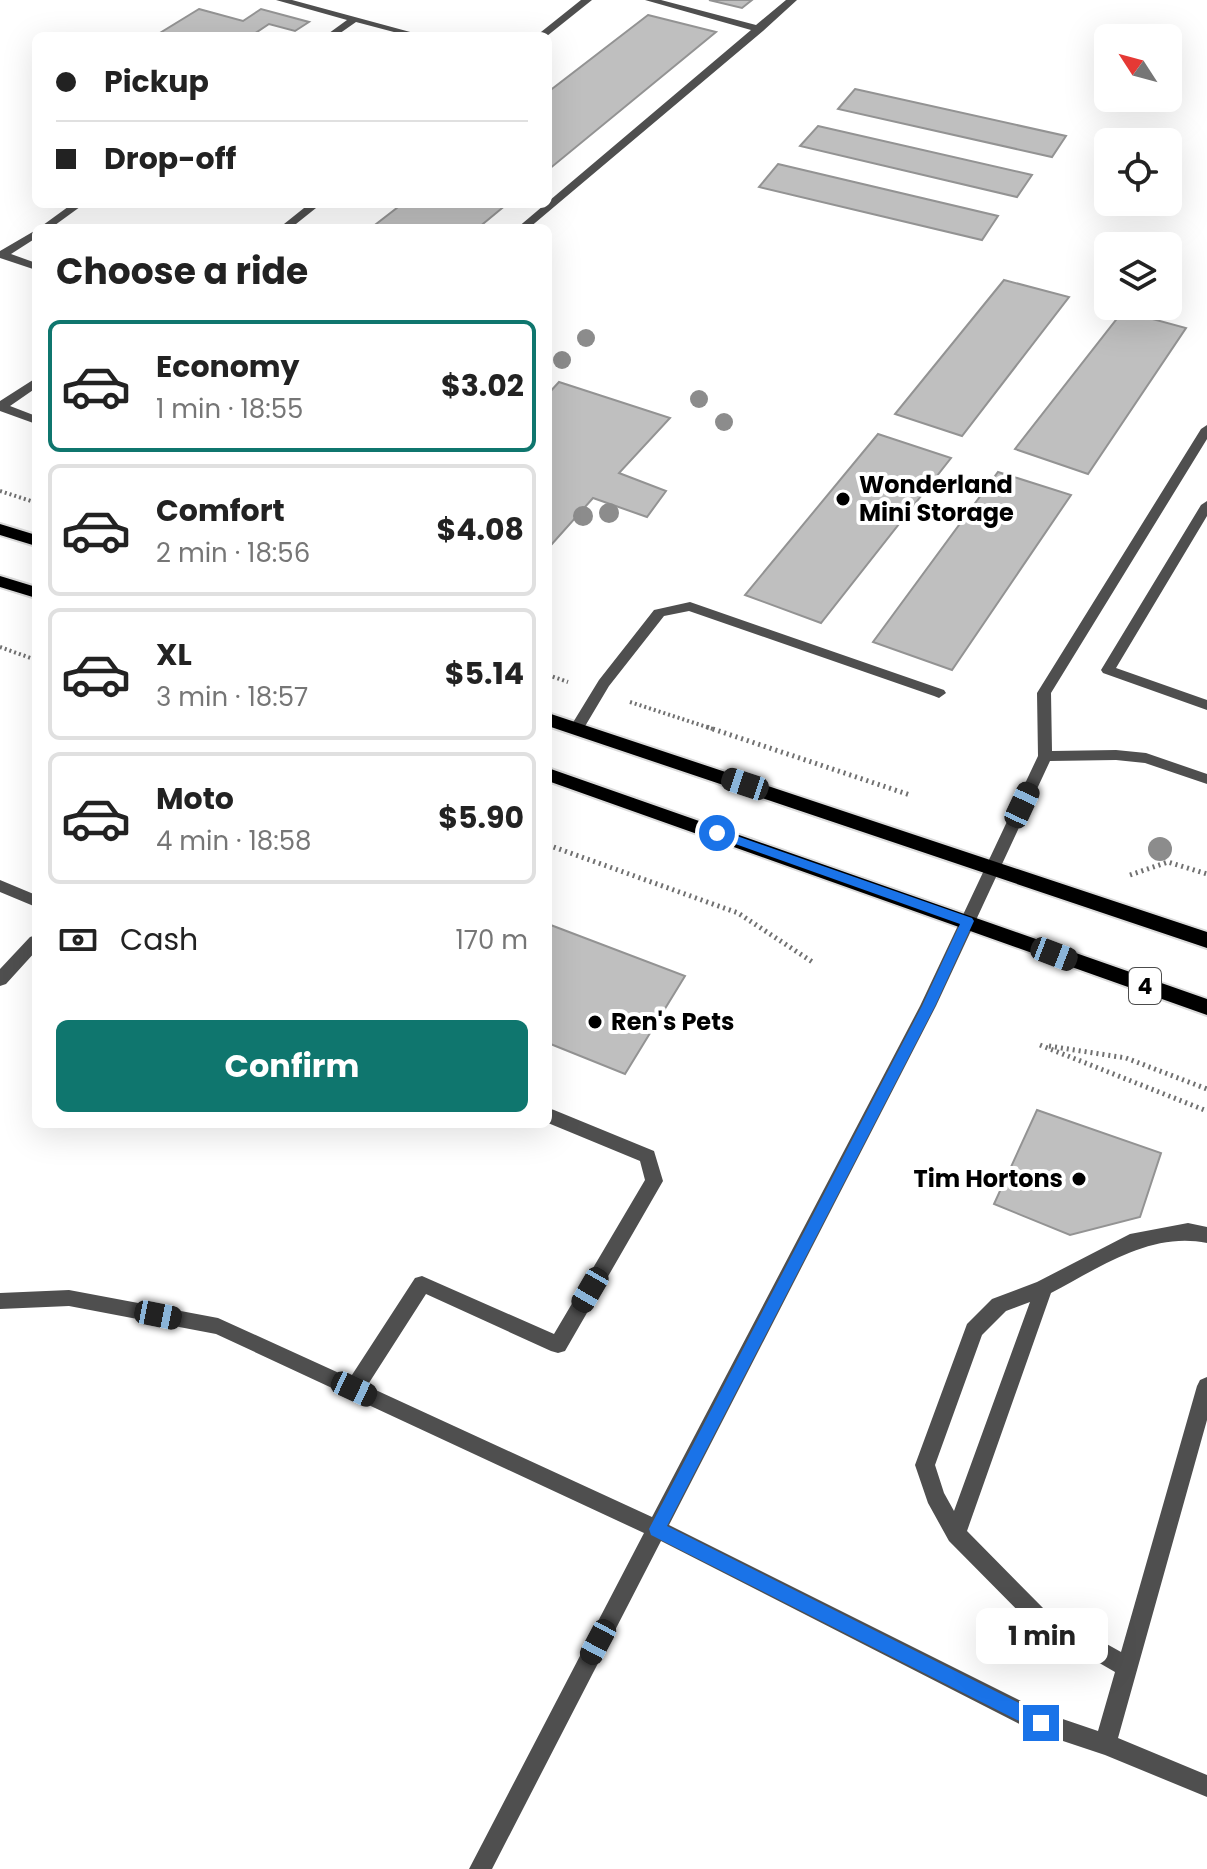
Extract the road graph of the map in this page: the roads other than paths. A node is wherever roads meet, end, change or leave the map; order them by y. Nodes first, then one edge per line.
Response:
1 (281, 0) edge
2 (587, 0) edge
3 (650, 0) edge
4 (792, 0) edge
5 (355, 19) junction
6 (760, 29) junction
7 (336, 32) edge
8 (405, 32) edge
9 (546, 32) edge
10 (552, 203) edge
11 (73, 208) edge
12 (311, 208) edge
13 (546, 208) edge
14 (50, 224) edge
15 (289, 224) edge
16 (527, 224) edge
17 (32, 236) edge
18 (1, 255) edge
19 (32, 266) edge
20 (32, 385) edge
21 (0, 406) edge
22 (32, 418) edge
23 (1205, 436) edge
24 (1207, 505) edge
25 (0, 529) edge
26 (32, 540) edge
27 (0, 581) edge
28 (32, 592) edge
29 (939, 693) dead end
30 (1207, 705) edge
31 (552, 720) edge
32 (576, 729) junction
33 (1045, 756) junction
34 (552, 775) edge
35 (1207, 779) edge
36 (994, 866) junction
37 (0, 886) edge
38 (32, 899) edge
39 (968, 921) junction
40 (1207, 940) edge
41 (32, 945) edge
42 (0, 980) edge
43 (1207, 1007) edge
44 (552, 1117) edge
45 (1207, 1235) edge
46 (1044, 1288) junction
47 (0, 1301) edge
48 (1207, 1386) edge
49 (354, 1389) junction
50 (657, 1529) junction
51 (956, 1534) junction
52 (1127, 1667) junction
53 (1105, 1744) junction
54 (1207, 1786) edge
55 (480, 1869) edge

1 - 5 lane
2 - 9 lane
3 - 6 lane
4 - 6 lane
5 - 7 lane
5 - 8 lane
6 - 10 lane
11 - 14 lane
12 - 15 lane
13 - 16 lane
17 - 18 lane
18 - 19 lane
20 - 21 lane
21 - 22 lane
23 - 33 lane
24 - 30 lane
25 - 26 main road
27 - 28 main road
29 - 32 lane
31 - 32 main road
32 - 36 main road
33 - 35 lane
33 - 36 lane
34 - 39 main road, 4
36 - 39 lane
36 - 40 main road
37 - 38 lane
39 - 43 main road, 4
39 - 50 lane
41 - 42 lane
44 - 49 lane
45 - 46 lane
46 - 51 lane
46 - 51 lane
47 - 49 lane
48 - 52 lane
49 - 50 lane
50 - 53 lane
50 - 55 lane
51 - 52 lane
52 - 53 lane
53 - 54 lane

